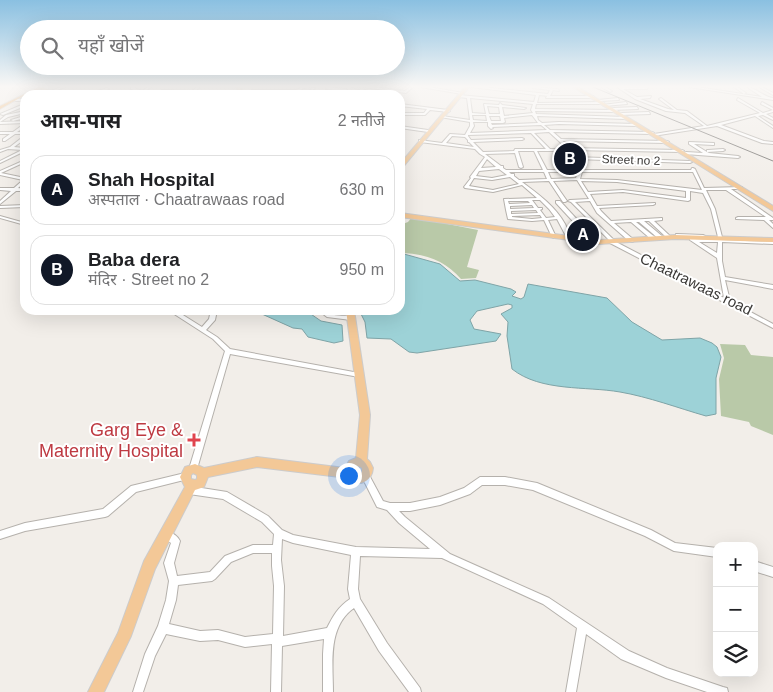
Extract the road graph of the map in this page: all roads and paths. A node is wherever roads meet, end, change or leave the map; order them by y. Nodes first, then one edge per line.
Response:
1 (439, 119) edge
2 (440, 119) edge
3 (459, 119) edge
4 (488, 119) edge
5 (503, 119) edge
6 (539, 119) edge
7 (628, 119) edge
8 (629, 119) edge
9 (696, 119) edge
10 (742, 119) edge
11 (761, 119) edge
12 (519, 120) dead end
13 (472, 121) junction
14 (0, 122) edge
15 (20, 124) edge
16 (435, 124) junction
17 (489, 124) junction
18 (542, 124) junction
19 (522, 125) junction
20 (637, 125) junction
21 (718, 125) junction
22 (707, 127) junction
23 (773, 127) edge
24 (20, 128) edge
25 (405, 128) edge
26 (2, 131) edge
27 (428, 131) junction
28 (532, 131) junction
29 (550, 131) junction
30 (495, 132) junction
31 (516, 132) junction
32 (14, 133) junction
33 (20, 133) edge
34 (653, 134) junction
35 (466, 135) junction
36 (2, 139) edge
37 (522, 139) junction
38 (559, 140) junction
39 (20, 141) edge
40 (421, 141) junction
41 (469, 141) junction
42 (9, 142) dead end
43 (666, 142) junction
44 (773, 143) edge
45 (443, 144) junction
46 (713, 144) dead end
47 (11, 148) junction
48 (16, 148) junction
49 (474, 148) junction
50 (20, 149) edge
51 (548, 149) junction
52 (567, 149) junction
53 (533, 150) junction
54 (723, 150) dead end
55 (0, 151) edge
56 (704, 151) junction
57 (20, 152) edge
58 (515, 152) junction
59 (682, 152) junction
60 (480, 153) junction
61 (708, 154) junction
62 (0, 155) edge
63 (487, 157) junction
64 (738, 157) dead end
65 (405, 158) edge
66 (573, 158) junction
67 (695, 161) junction
68 (0, 162) edge
69 (405, 162) edge
70 (20, 163) edge
71 (17, 164) junction
72 (20, 165) edge
73 (502, 167) junction
74 (521, 167) dead end
75 (478, 170) junction
76 (545, 170) junction
77 (581, 170) junction
78 (506, 171) junction
79 (694, 171) junction
80 (0, 173) edge
81 (513, 175) junction
82 (472, 177) junction
83 (20, 178) edge
84 (492, 179) junction
85 (550, 180) junction
86 (579, 180) junction
87 (519, 181) junction
88 (636, 182) junction
89 (20, 184) edge
90 (523, 184) junction
91 (506, 188) junction
92 (740, 188) junction
93 (0, 189) edge
94 (728, 189) junction
95 (14, 190) junction
96 (20, 190) edge
97 (688, 190) junction
98 (703, 190) junction
99 (587, 193) junction
100 (636, 193) junction
101 (0, 196) edge
102 (7, 196) junction
103 (540, 199) junction
104 (591, 200) junction
105 (572, 201) junction
106 (531, 202) junction
107 (558, 202) junction
108 (565, 202) junction
109 (0, 203) edge
110 (544, 203) junction
111 (653, 204) dead end
112 (20, 206) edge
113 (0, 207) edge
114 (595, 207) junction
115 (548, 208) junction
116 (773, 208) edge
117 (537, 209) junction
118 (508, 210) junction
119 (405, 214) edge
120 (541, 214) junction
121 (0, 217) edge
122 (558, 218) junction
123 (738, 218) dead end
124 (660, 219) dead end
125 (770, 219) edge
126 (546, 220) junction
127 (640, 220) junction
128 (650, 220) junction
129 (20, 221) edge
130 (632, 221) junction
131 (611, 222) junction
132 (773, 227) edge
133 (554, 237) junction
134 (569, 238) junction
135 (664, 238) junction
136 (632, 241) junction
137 (720, 241) junction
138 (773, 241) edge
139 (594, 242) junction
140 (613, 242) junction
141 (623, 242) junction
142 (694, 242) junction
143 (719, 257) junction
144 (722, 278) junction
145 (773, 287) edge
146 (727, 299) junction
147 (181, 315) edge
148 (213, 315) edge
149 (328, 315) edge
150 (340, 315) edge
151 (351, 315) edge
152 (773, 325) edge
153 (203, 328) junction
154 (228, 351) junction
155 (359, 375) junction
156 (361, 462) junction
157 (350, 473) junction
158 (365, 475) junction
159 (192, 479) junction
160 (390, 507) junction
161 (279, 533) junction
162 (166, 534) junction
163 (0, 535) edge
164 (276, 549) junction
165 (356, 551) junction
166 (713, 552) edge
167 (443, 554) junction
168 (758, 567) edge
169 (773, 572) edge
170 (174, 581) junction
171 (355, 601) junction
172 (582, 627) junction
173 (163, 628) junction
174 (330, 633) junction
175 (278, 640) junction
176 (96, 692) edge
177 (138, 692) edge
178 (276, 692) edge
179 (328, 692) edge
180 (416, 692) edge
181 (571, 692) edge
182 (723, 692) edge

1 - 16 main road
2 - 16 main road
3 - 13 street
4 - 17 street
5 - 17 street
6 - 18 street
7 - 20 main road
8 - 34 main road
9 - 22 street
10 - 21 street
11 - 23 street
12 - 19 street
13 - 17 street
13 - 35 street
14 - 15 street
16 - 27 main road
16 - 40 main road
17 - 19 street
17 - 30 street
18 - 19 street
18 - 20 street
18 - 29 street
20 - 34 main road
21 - 22 street
21 - 44 street
22 - 34 street
24 - 32 street
25 - 27 street
26 - 32 street
27 - 40 main road
28 - 29 street
28 - 31 street
28 - 51 street
29 - 34 street
29 - 38 street
30 - 31 street
30 - 35 street
31 - 37 street
32 - 33 street
32 - 36 street
34 - 43 main road
35 - 41 street
35 - 45 street
36 - 42 street
37 - 41 street
37 - 53 street
38 - 43 street
38 - 52 street
39 - 47 street
40 - 45 street
40 - 65 main road
40 - 69 main road
41 - 49 street
43 - 59 main road
45 - 49 street
46 - 56 street
47 - 48 street
47 - 55 street
48 - 50 street
48 - 62 street
49 - 60 street
51 - 52 street
51 - 53 street
52 - 59 street
52 - 66 street
53 - 58 street
53 - 76 street
54 - 56 street
56 - 61 street
57 - 68 street
58 - 60 street
58 - 74 street
59 - 61 street
59 - 67 main road
60 - 63 street
61 - 64 street
63 - 73 street
63 - 75 street
66 - 67 street, Street no 2
66 - 77 street
67 - 79 street
67 - 92 main road
70 - 71 street
71 - 72 street
71 - 80 street
73 - 75 street
73 - 78 street
75 - 82 street
76 - 77 street
76 - 78 street
76 - 85 street
77 - 79 street
77 - 86 street
78 - 81 street
79 - 98 street
80 - 83 street
81 - 84 street
81 - 87 street
82 - 84 street
82 - 91 street
84 - 91 street
85 - 86 street
85 - 87 street
85 - 108 street
86 - 88 street
86 - 99 street
87 - 90 street
88 - 97 street
88 - 100 street
89 - 95 street
90 - 91 street
90 - 103 street
92 - 94 street
92 - 116 main road
93 - 95 street
94 - 98 street
94 - 125 street
95 - 96 street
95 - 102 street
97 - 98 street
97 - 100 street
98 - 137 street
99 - 100 street
99 - 104 street
101 - 102 street
102 - 109 street
103 - 106 street
103 - 110 street
104 - 105 street
104 - 114 street
105 - 108 street
105 - 140 street
106 - 117 street
106 - 118 street
107 - 108 street
107 - 110 street
107 - 139 street
110 - 115 street
111 - 114 street
112 - 113 street
114 - 131 street
115 - 117 street
115 - 122 street
117 - 118 street
117 - 120 street
118 - 120 street
118 - 126 street
119 - 133 main road
120 - 126 street
121 - 129 street
122 - 126 street
122 - 134 street
123 - 125 street
124 - 128 street
125 - 132 street
126 - 133 street
127 - 128 street
127 - 130 street
127 - 135 street
128 - 135 street
130 - 131 street
130 - 135 street
131 - 136 street
133 - 134 main road
134 - 139 main road
135 - 136 main road
135 - 137 street
135 - 138 main road
135 - 142 street
136 - 141 main road
137 - 138 street
137 - 142 street
137 - 143 street
139 - 140 main road
140 - 141 main road
140 - 146 street
141 - 146 street, Chaatrawaas road
142 - 143 street
143 - 144 street
144 - 145 street
144 - 146 street
146 - 152 street
147 - 153 street
148 - 153 street
149 - 150 street
151 - 155 main road
153 - 154 street
154 - 155 street
154 - 159 street
155 - 156 main road
156 - 157 main road
156 - 158 main road
157 - 158 main road
157 - 159 main road
158 - 160 street
159 - 161 street
159 - 162 main road
159 - 163 street
160 - 166 street
160 - 167 street
161 - 164 street
161 - 165 street
162 - 170 street
162 - 176 main road
164 - 170 street
164 - 175 street
165 - 167 street
165 - 171 street
167 - 172 street
168 - 169 street
170 - 173 street
171 - 174 street
171 - 180 street
172 - 181 street
172 - 182 street
173 - 175 street
173 - 177 street
174 - 175 street
174 - 179 street
175 - 178 street

